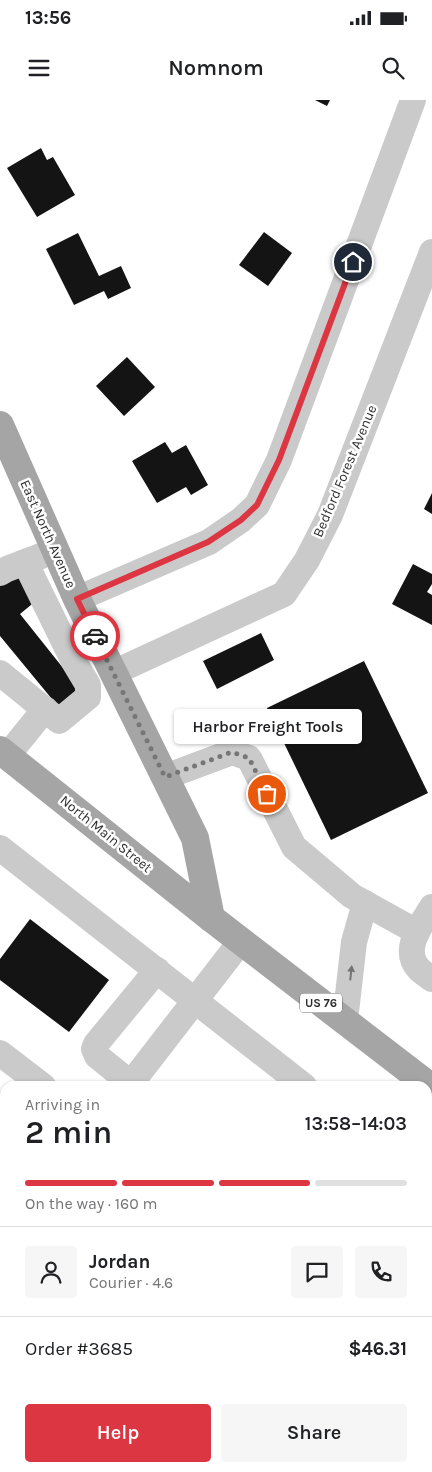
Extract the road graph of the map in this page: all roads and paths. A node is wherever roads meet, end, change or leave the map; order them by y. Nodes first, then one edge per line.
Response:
1 (413, 100) edge
2 (432, 252) edge
3 (0, 425) edge
4 (55, 550) junction
5 (8, 565) edge
6 (77, 599) junction
7 (111, 668) junction
8 (0, 673) edge
9 (81, 674) junction
10 (45, 709) junction
11 (4, 753) edge
12 (165, 777) junction
13 (0, 848) edge
14 (366, 903) junction
15 (432, 907) edge
16 (211, 918) junction
17 (417, 932) junction
18 (241, 941) junction
19 (157, 970) junction
20 (432, 979) edge
21 (195, 1001) junction
22 (345, 1021) junction
23 (0, 1053) edge
24 (271, 1060) junction
25 (36, 1081) edge
26 (127, 1081) edge
27 (135, 1081) edge
28 (274, 1081) edge
29 (298, 1081) edge
30 (423, 1081) edge

1 - 6 street
2 - 7 street, Bedford Forest Avenue
3 - 4 main road, East North Avenue
4 - 5 street
4 - 6 main road, East North Avenue
5 - 9 street
6 - 7 main road, East North Avenue
7 - 9 street, Bedford Forest Avenue
7 - 12 main road, East North Avenue
8 - 10 street
9 - 10 street
10 - 11 street
11 - 16 main road, North Main Street
12 - 14 street
12 - 16 main road, East North Avenue
13 - 19 street
14 - 17 street
22 -> 14 street
15 - 17 street
16 - 18 main road, US 76
17 - 20 street
18 - 21 street
18 - 22 main road, US 76
19 - 21 street
19 - 26 street
21 - 24 street
21 - 27 street
22 - 30 main road, US 76
23 - 25 street
24 - 28 street
24 - 29 street

